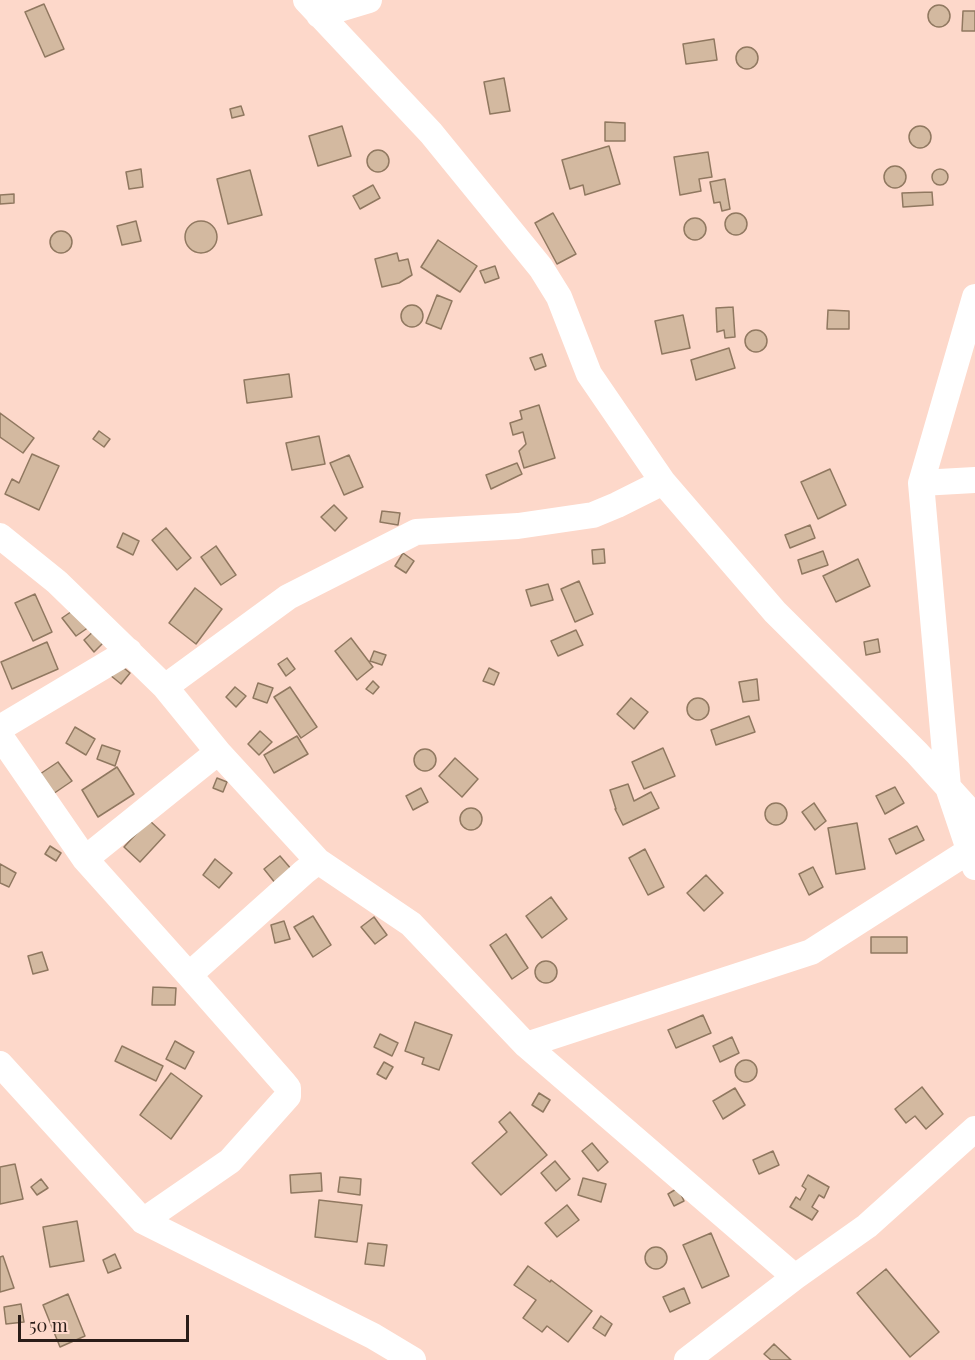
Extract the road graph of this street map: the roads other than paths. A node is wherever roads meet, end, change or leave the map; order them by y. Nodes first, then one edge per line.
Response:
1 (369, 0) edge
2 (312, 7) edge
3 (975, 297) edge
4 (975, 480) edge
5 (663, 482) junction
6 (921, 483) junction
7 (0, 536) edge
8 (129, 651) junction
9 (165, 687) junction
10 (0, 728) edge
11 (0, 736) edge
12 (218, 752) junction
13 (948, 787) junction
14 (975, 817) edge
15 (972, 859) edge
16 (85, 860) junction
17 (318, 861) junction
18 (189, 975) junction
19 (526, 1045) junction
20 (0, 1064) edge
21 (975, 1129) edge
22 (143, 1221) junction
23 (795, 1277) junction
24 (372, 1348) edge
25 (413, 1360) edge
26 (687, 1360) edge

1 - 2 street
2 - 5 street
3 - 6 street
4 - 6 street
5 - 9 street
5 - 13 street
6 - 13 street
7 - 8 street
8 - 9 street
8 - 10 street
9 - 12 street
11 - 16 street
12 - 16 street
12 - 17 street
13 - 14 street
13 - 15 street
15 - 19 street
16 - 18 street
17 - 18 street
17 - 19 street
18 - 22 street
19 - 23 street
20 - 22 street
21 - 23 street
22 - 24 street
23 - 26 street
24 - 25 street

